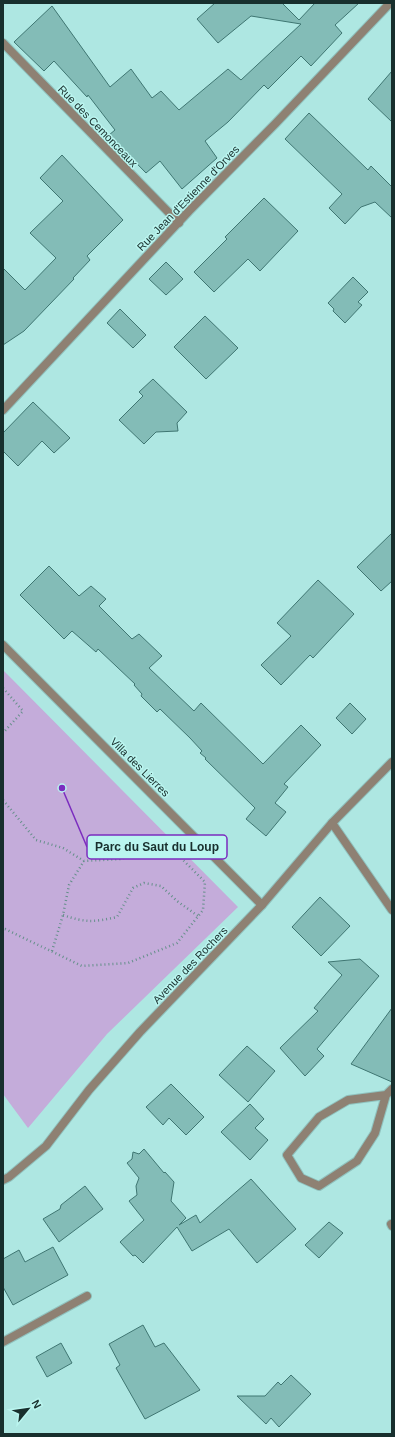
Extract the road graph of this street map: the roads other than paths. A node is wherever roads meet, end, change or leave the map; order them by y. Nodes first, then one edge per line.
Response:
1 (390, 3) edge
2 (3, 43) edge
3 (178, 223) junction
4 (3, 410) edge
5 (3, 645) edge
6 (392, 762) edge
7 (332, 822) junction
8 (262, 905) junction
9 (392, 910) edge
10 (389, 1092) edge
11 (3, 1180) edge
12 (87, 1296) dead end
13 (3, 1342) edge

1 - 3 street, Rue Jean d'Estienne d'Orves
2 - 3 street, Rue des Cemonceaux
3 - 4 street, Rue Jean d'Estienne d'Orves
5 - 8 street, Villa des Lierres
6 - 7 street, Avenue des Rochers
7 - 8 street, Avenue des Rochers
7 - 9 street
8 - 11 street, Avenue des Rochers
10 - 10 street
12 - 13 street

